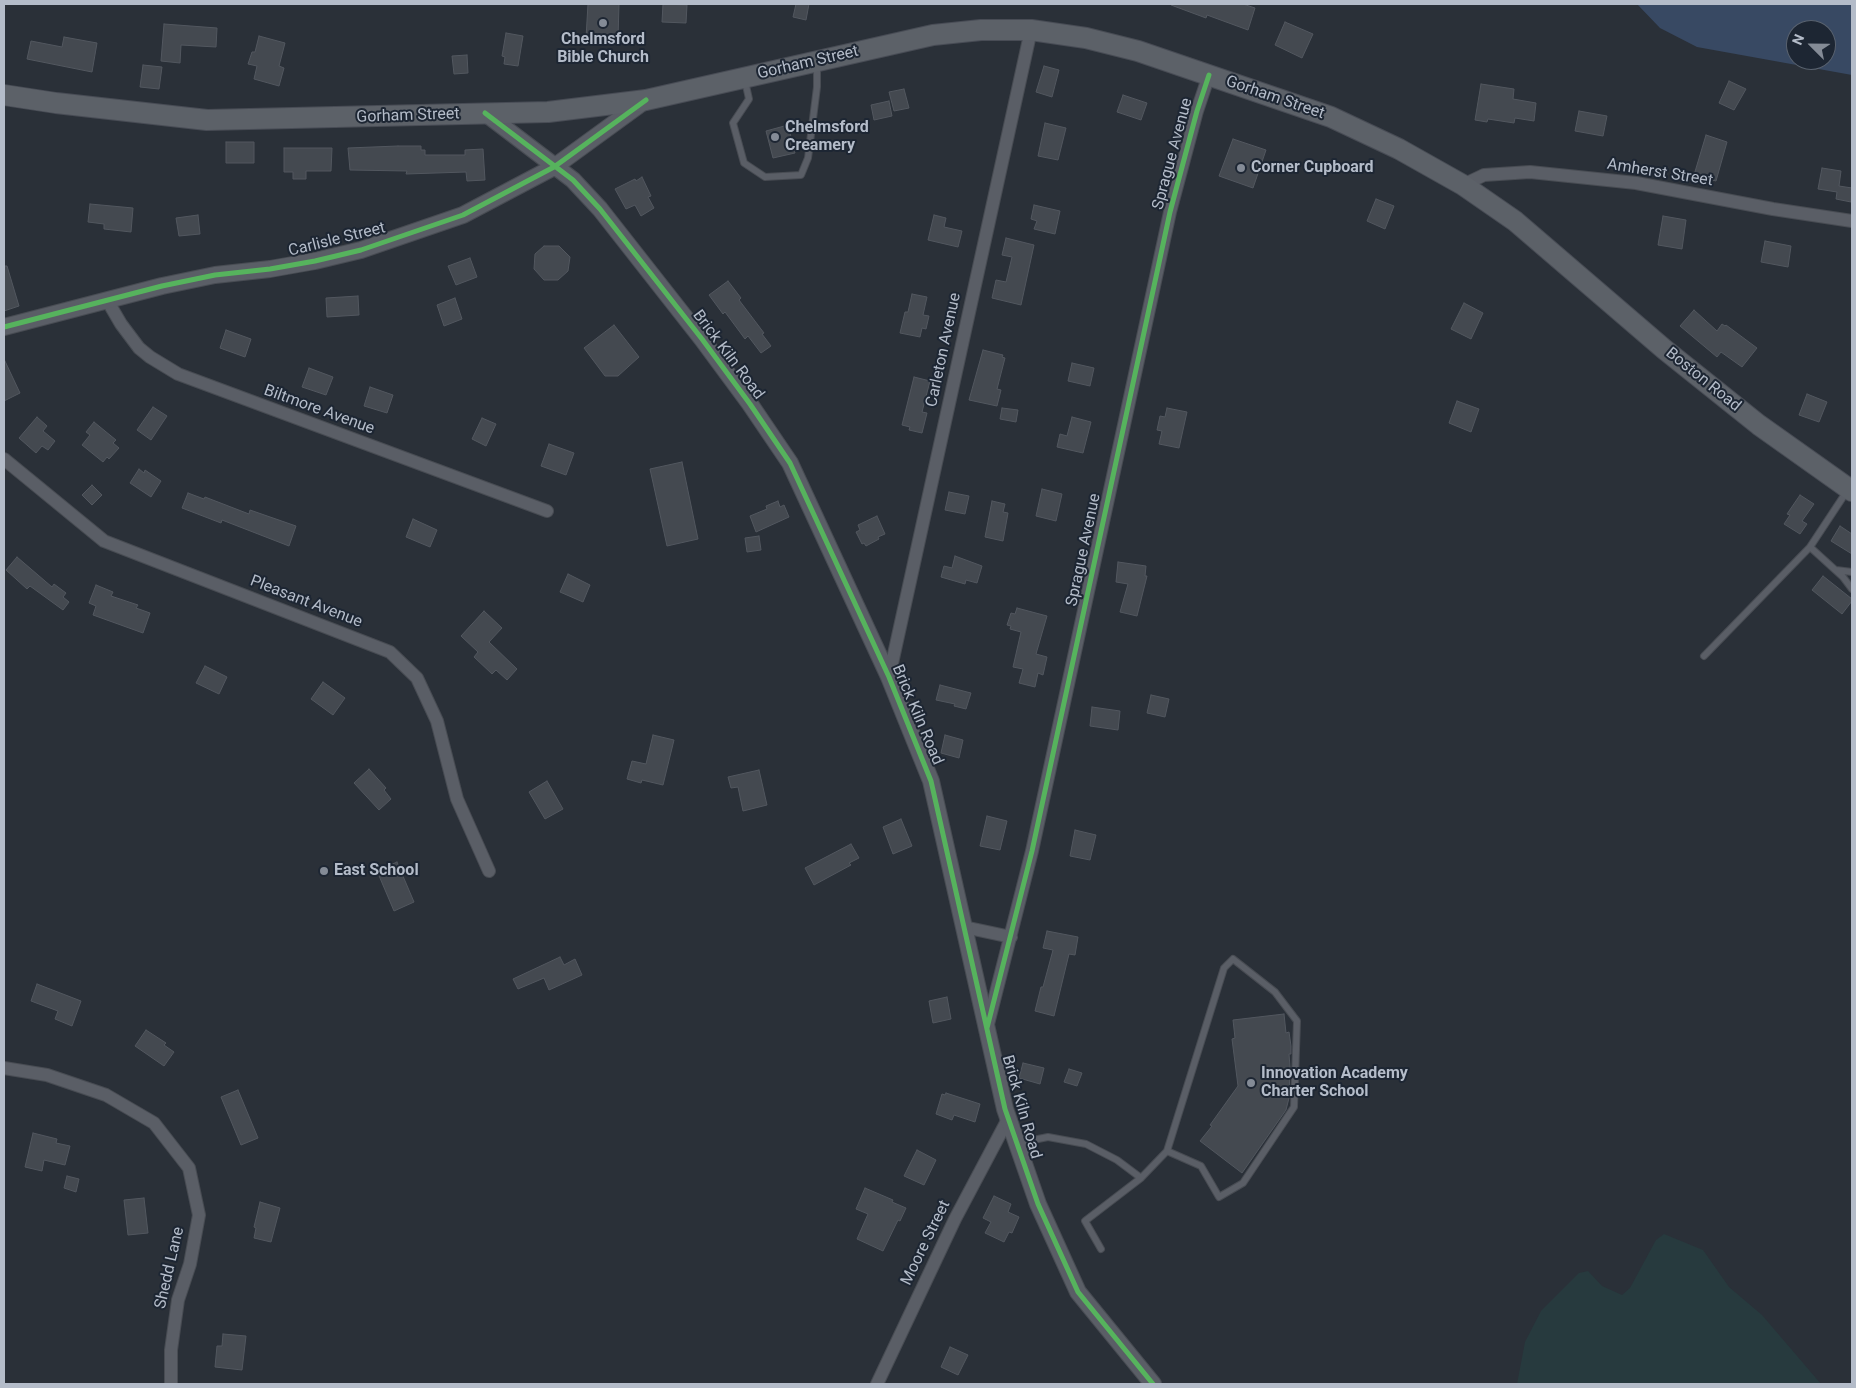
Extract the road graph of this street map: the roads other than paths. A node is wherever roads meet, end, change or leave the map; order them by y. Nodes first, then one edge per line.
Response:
1 (1031, 30) junction
2 (817, 61) junction
3 (1209, 75) junction
4 (744, 78) junction
5 (4, 95) edge
6 (646, 100) junction
7 (485, 113) junction
8 (554, 167) junction
9 (1463, 186) junction
10 (1852, 221) edge
11 (1560, 260) joint
12 (107, 300) junction
13 (4, 327) edge
14 (4, 459) edge
15 (1851, 490) edge
16 (547, 511) dead end
17 (1810, 546) junction
18 (1835, 569) junction
19 (1852, 572) edge
20 (1852, 589) edge
21 (1704, 656) dead end
22 (889, 677) junction
23 (489, 871) dead end
24 (964, 927) junction
25 (1011, 938) junction
26 (986, 1031) junction
27 (4, 1068) edge
28 (1008, 1118) junction
29 (1017, 1143) junction
30 (1167, 1151) junction
31 (1142, 1178) junction
32 (1101, 1249) dead end
33 (171, 1384) edge
34 (877, 1384) edge
35 (1153, 1384) edge

1 - 2 main road, Gorham Street
1 - 3 main road, Gorham Street
1 - 22 street, Carleton Avenue
2 - 4 main road, Gorham Street
2 - 4 lane
3 - 9 main road, Gorham Street
3 - 25 street, Sprague Avenue
4 - 6 main road, Gorham Street
5 - 7 main road, Gorham Street
6 - 7 main road, Gorham Street
6 - 8 street, Carlisle Street
7 - 8 street, Brick Kiln Road
8 - 12 street, Carlisle Street
8 - 22 street, Brick Kiln Road
9 - 10 street, Amherst Street
9 - 11 main road, Gorham Street
11 - 15 main road, Boston Road
12 - 13 street, Carlisle Street
12 - 16 street, Biltmore Avenue
14 - 23 street, Pleasant Avenue
15 - 17 lane
17 - 18 lane
17 - 21 lane
18 - 19 lane
18 - 20 lane
22 - 24 street, Brick Kiln Road
24 - 25 street
24 - 26 street, Brick Kiln Road
25 - 26 street, Sprague Avenue
26 - 28 street, Brick Kiln Road
27 - 33 street, Shedd Lane
28 - 29 street, Brick Kiln Road
28 - 34 street, Moore Street
29 - 31 lane
29 - 35 street, Brick Kiln Road
30 - 30 lane
30 - 31 lane
31 - 32 lane

